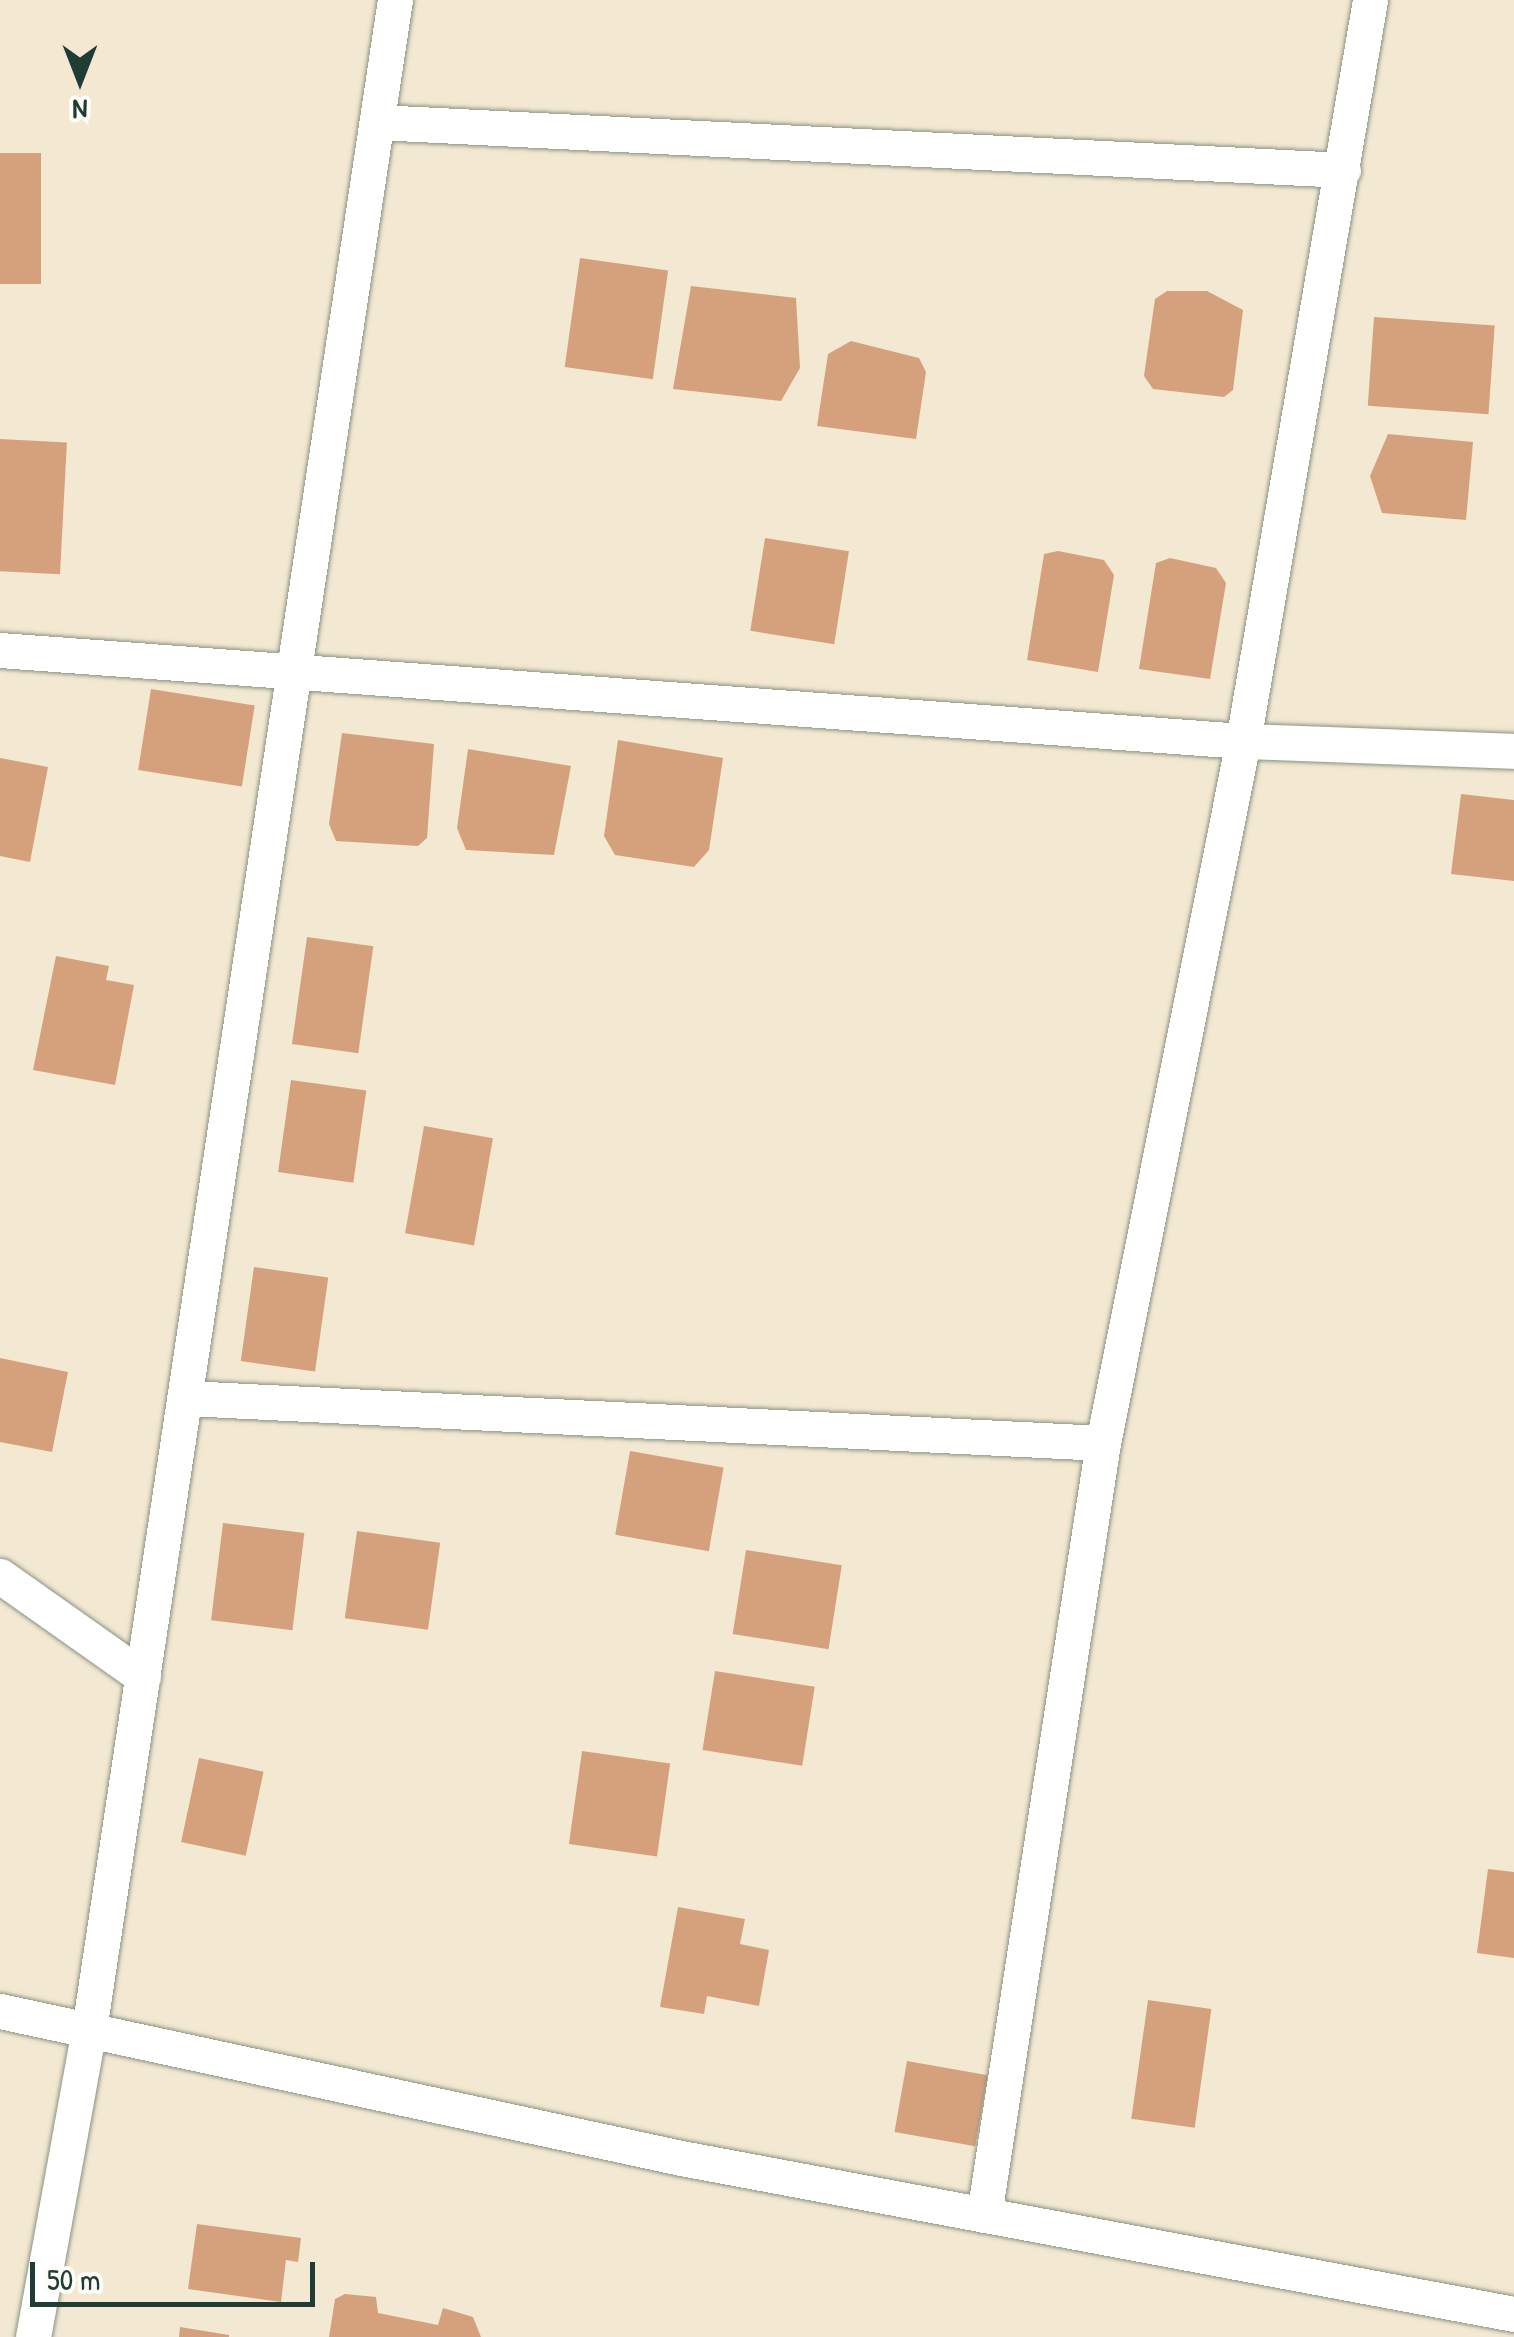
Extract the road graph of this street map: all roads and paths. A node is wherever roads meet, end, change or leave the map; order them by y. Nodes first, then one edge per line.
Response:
1 (396, 0) edge
2 (1370, 0) edge
3 (377, 122) junction
4 (1343, 170) junction
5 (0, 650) edge
6 (296, 668) junction
7 (1242, 741) junction
8 (1514, 750) edge
9 (186, 1398) junction
10 (1103, 1443) junction
11 (0, 1576) edge
12 (144, 1677) junction
13 (0, 2011) edge
14 (90, 2030) junction
15 (984, 2215) junction
16 (1514, 2314) edge
17 (34, 2337) edge

1 - 3 street
2 - 4 street
3 - 4 street
3 - 6 street
4 - 7 street
5 - 6 street
6 - 7 street
6 - 9 street
7 - 8 street
7 - 10 street
9 - 10 street
9 - 12 street
10 - 15 street
11 - 12 street
12 - 14 street
13 - 14 street
14 - 15 street
14 - 17 street
15 - 16 street

